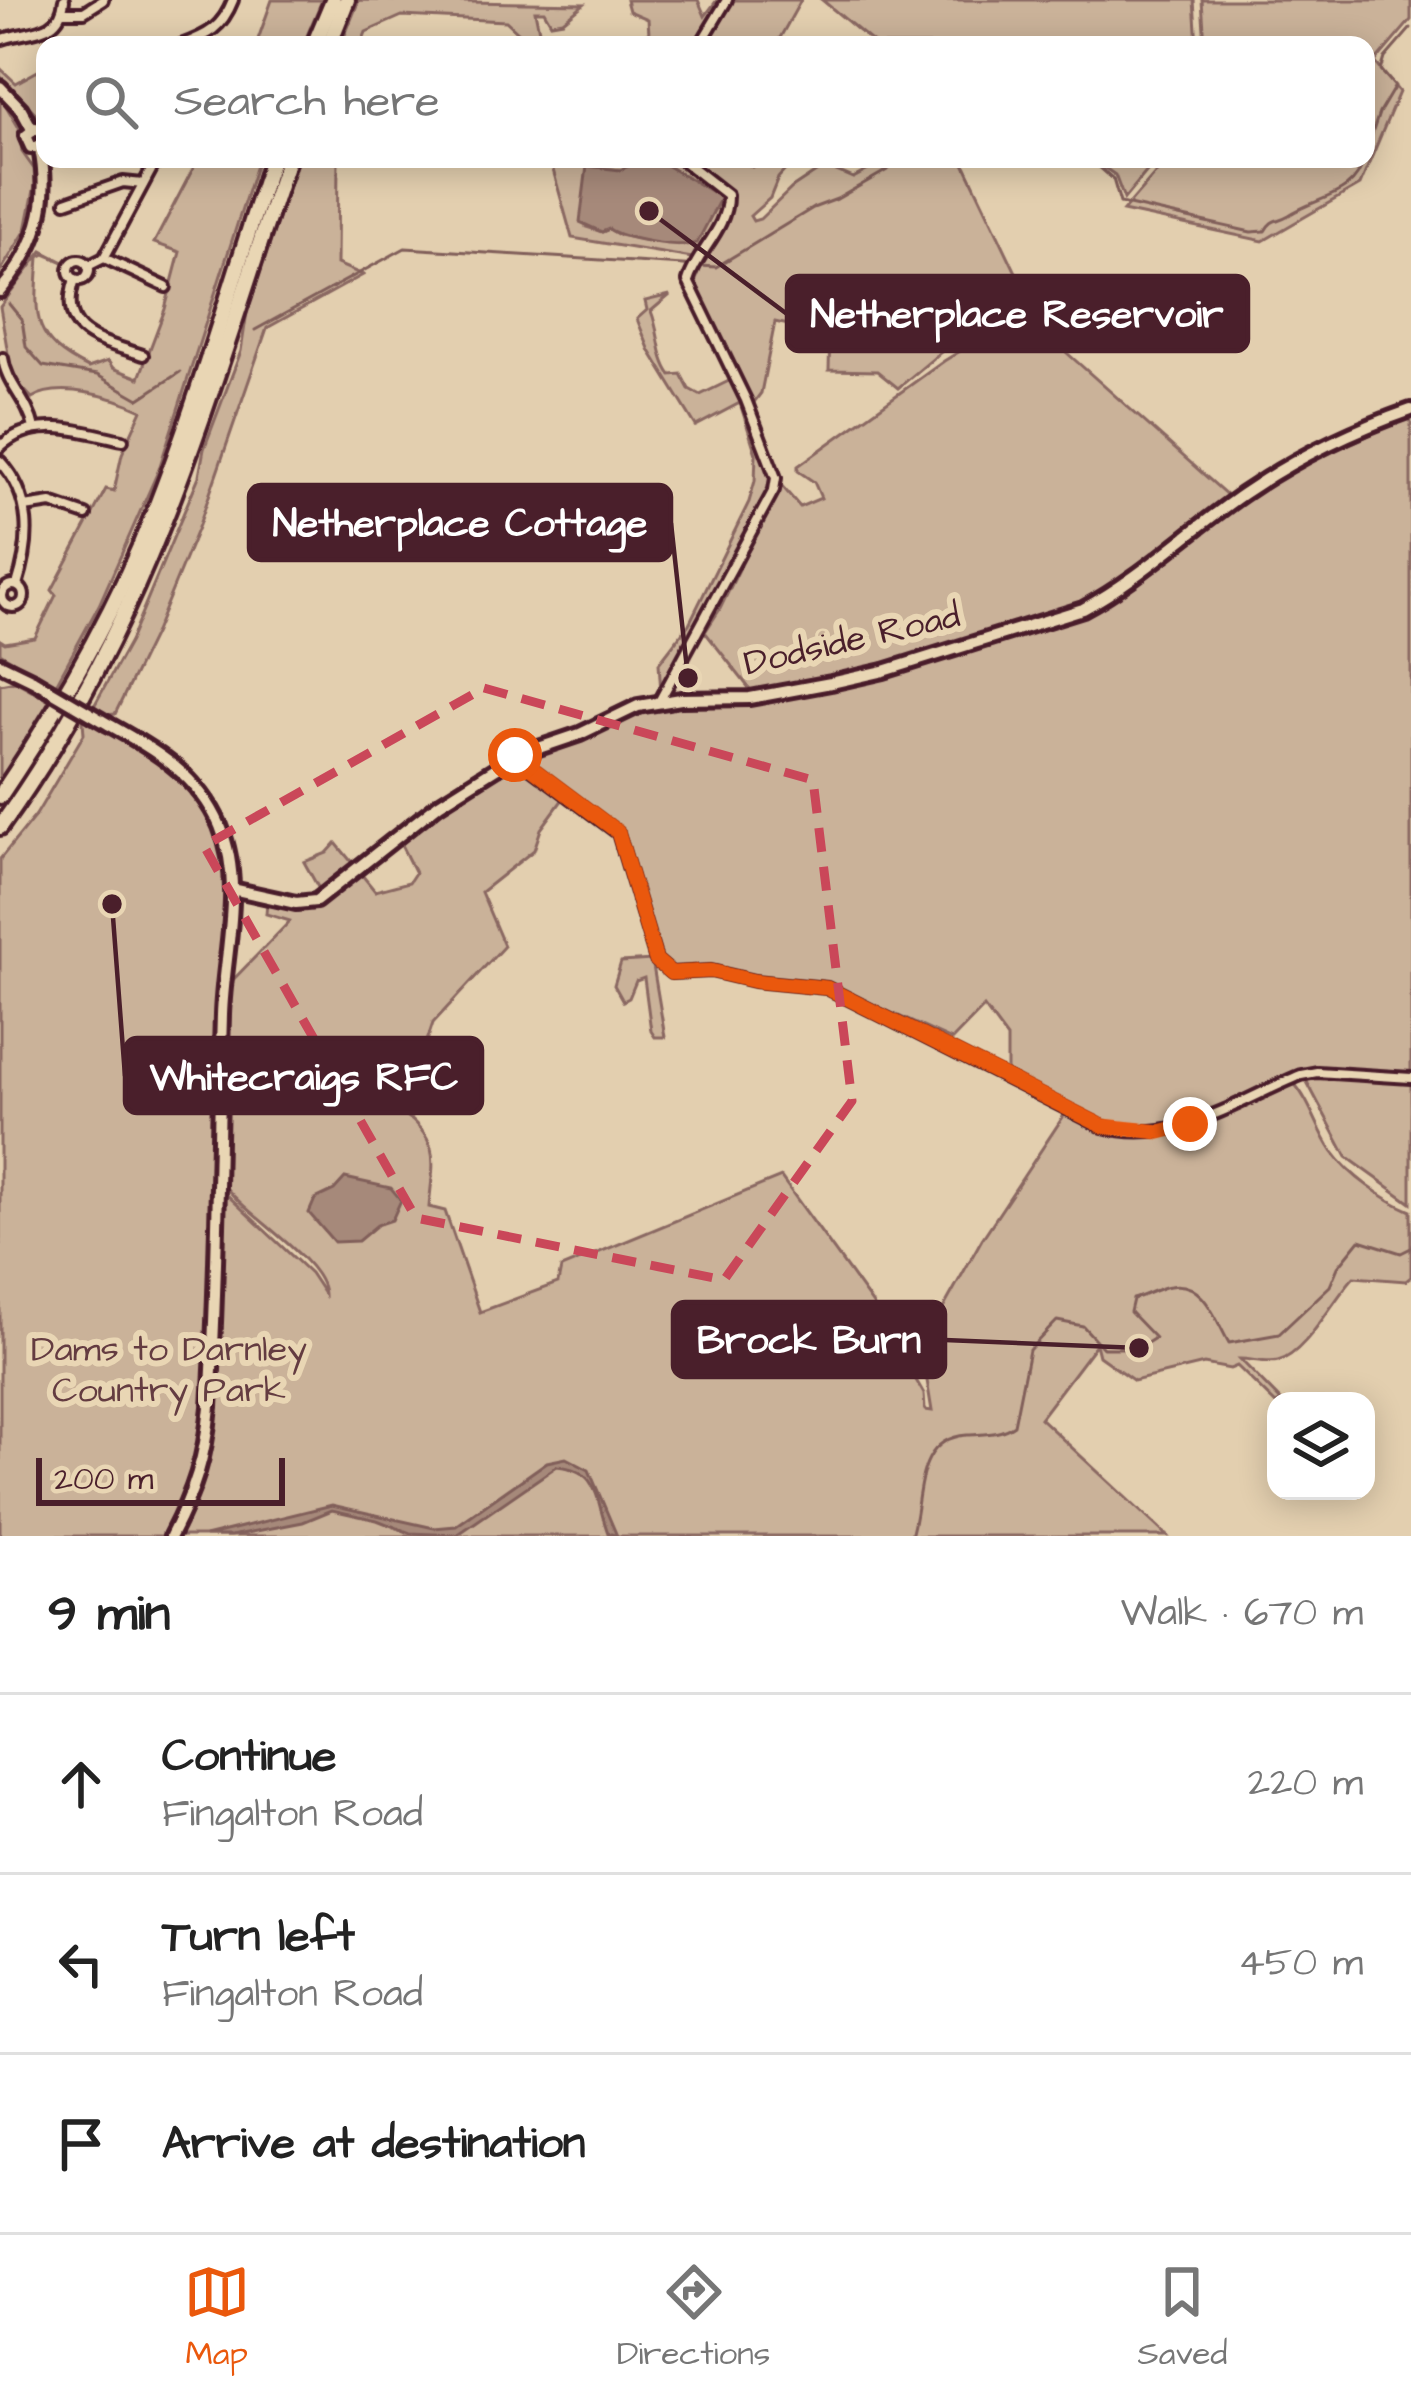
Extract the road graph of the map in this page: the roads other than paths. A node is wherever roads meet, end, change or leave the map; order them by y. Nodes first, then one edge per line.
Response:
1 (64, 0) edge
2 (104, 0) edge
3 (232, 0) edge
4 (333, 0) edge
5 (347, 0) edge
6 (727, 0) edge
7 (63, 12) junction
8 (211, 36) edge
9 (318, 36) edge
10 (333, 36) edge
11 (705, 36) edge
12 (0, 40) edge
13 (0, 87) edge
14 (36, 126) edge
15 (44, 168) edge
16 (152, 168) edge
17 (269, 168) edge
18 (285, 168) edge
19 (692, 168) edge
20 (143, 184) junction
21 (81, 198) junction
22 (66, 202) dead end
23 (85, 212) dead end
24 (104, 258) junction
25 (88, 266) junction
26 (126, 271) junction
27 (75, 279) junction
28 (122, 281) dead end
29 (166, 287) dead end
30 (0, 290) edge
31 (116, 346) junction
32 (143, 355) dead end
33 (3, 358) dead end
34 (112, 358) dead end
35 (2, 373) edge
36 (1411, 410) edge
37 (34, 428) junction
38 (104, 436) junction
39 (123, 440) dead end
40 (0, 447) edge
41 (101, 451) dead end
42 (0, 461) edge
43 (80, 496) dead end
44 (25, 507) junction
45 (73, 509) junction
46 (86, 515) dead end
47 (17, 585) dead end
48 (0, 668) edge
49 (661, 700) junction
50 (515, 755) junction
51 (0, 796) edge
52 (0, 826) edge
53 (232, 890) junction
54 (1411, 1078) edge
55 (171, 1536) edge

1 - 7 street
2 - 7 street
3 - 8 street
4 - 9 highway
5 - 10 highway
6 - 11 street
7 - 12 street
13 - 14 main road
15 - 30 main road
16 - 20 street
17 - 51 highway
18 - 52 highway
19 - 49 street
20 - 21 street
20 - 24 street
21 - 22 street
21 - 23 street
24 - 25 street
24 - 26 street
25 - 27 street
25 - 27 street
26 - 28 street
26 - 29 street
27 - 31 street
31 - 32 street
31 - 34 street
33 - 35 street
35 - 37 street
36 - 49 main road, Dodside Road
37 - 38 street
37 - 40 street
38 - 39 street
38 - 41 street
42 - 44 street
43 - 45 street
44 - 45 street
44 - 47 street
45 - 46 street
48 - 53 main road, bridge
49 - 50 main road, Dodside Road
50 - 53 main road, Dodside Road
50 - 54 street
53 - 55 main road

